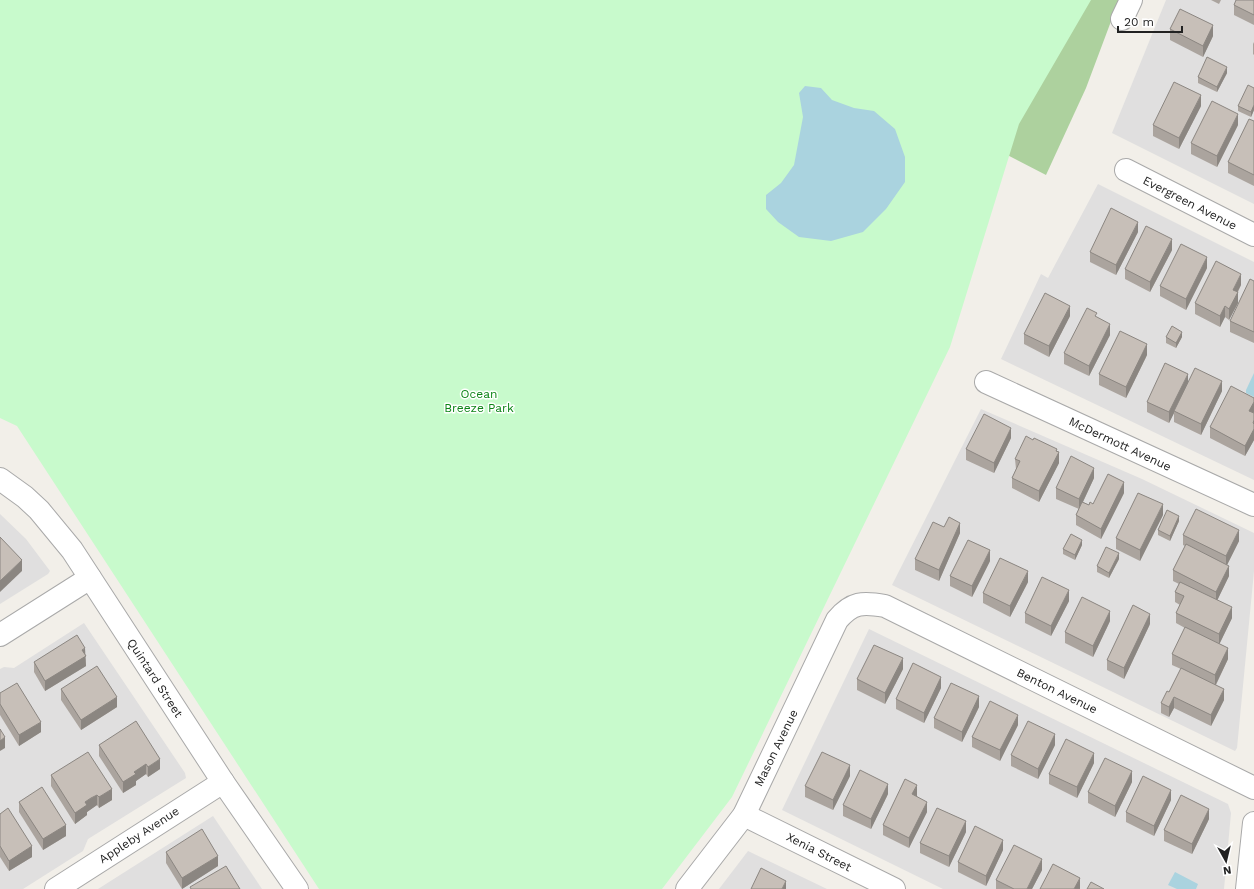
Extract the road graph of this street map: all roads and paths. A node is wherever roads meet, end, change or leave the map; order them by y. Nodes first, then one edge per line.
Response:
1 (1126, 170) dead end
2 (1254, 235) edge
3 (986, 382) dead end
4 (0, 479) edge
5 (1254, 506) edge
6 (90, 578) junction
7 (857, 604) joint
8 (0, 635) edge
9 (223, 782) junction
10 (1254, 788) edge
11 (744, 815) junction
12 (1254, 823) edge
13 (56, 889) edge
14 (297, 889) edge
15 (687, 889) edge
16 (894, 889) edge
17 (1247, 889) edge

1 - 2 street, Evergreen Avenue
3 - 5 street, McDermott Avenue
4 - 6 street, Quintard Street
6 - 8 street
6 - 9 street, Quintard Street
7 - 10 street, Benton Avenue
7 - 11 street, Mason Avenue
9 - 13 street, Appleby Avenue
9 - 14 street, Quintard Street
11 - 15 street, Mason Avenue
11 - 16 street, Xenia Street
12 - 17 street

